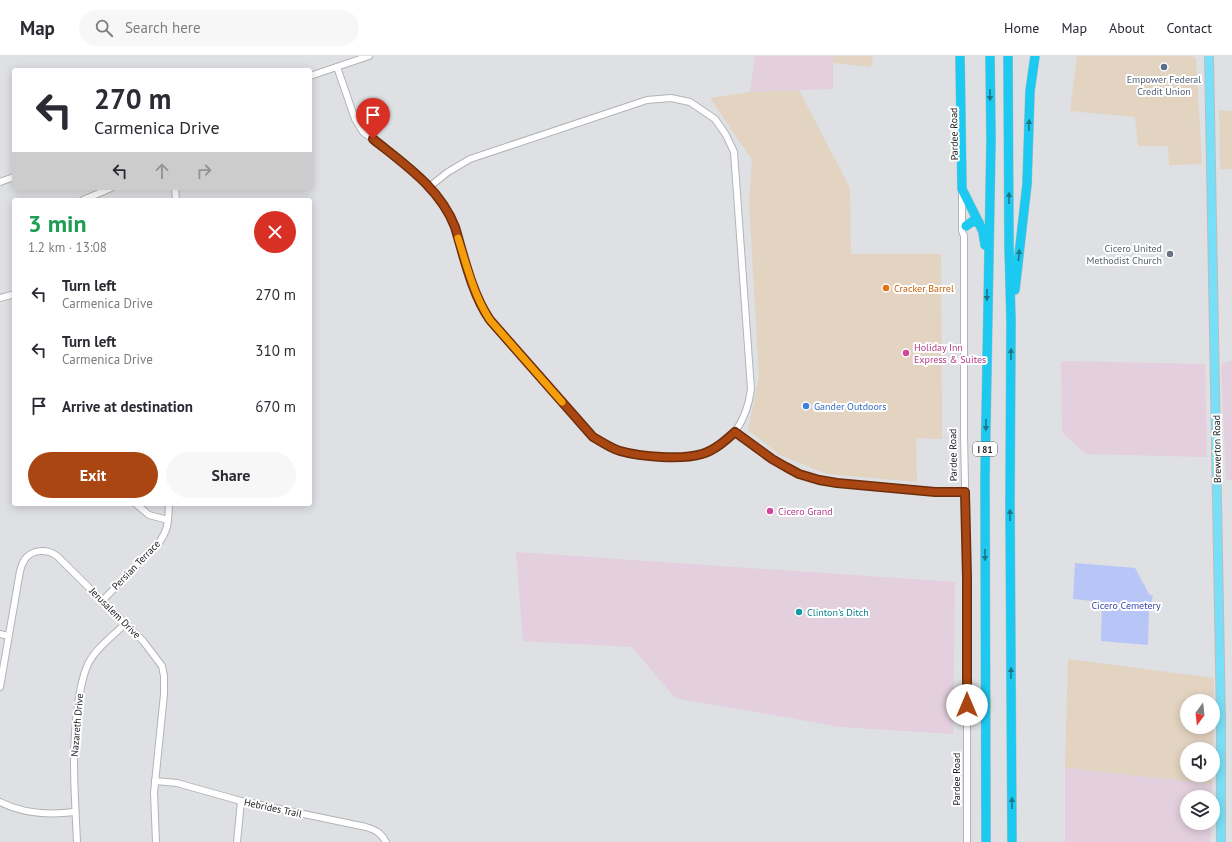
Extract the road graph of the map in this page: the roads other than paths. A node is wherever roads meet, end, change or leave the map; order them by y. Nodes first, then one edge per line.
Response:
1 (369, 56) edge
2 (960, 56) edge
3 (964, 56) edge
4 (990, 56) edge
5 (1008, 56) edge
6 (1035, 56) edge
7 (1208, 56) edge
8 (337, 67) junction
9 (312, 75) edge
10 (12, 178) edge
11 (0, 182) edge
12 (429, 187) junction
13 (962, 189) junction
14 (107, 190) edge
15 (88, 198) edge
16 (966, 198) junction
17 (979, 222) junction
18 (966, 226) junction
19 (964, 236) junction
20 (988, 275) junction
21 (11, 295) dead end
22 (0, 298) edge
23 (1011, 321) junction
24 (735, 432) junction
25 (965, 492) junction
26 (138, 506) edge
27 (169, 506) edge
28 (168, 520) junction
29 (102, 601) junction
30 (125, 624) junction
31 (0, 634) edge
32 (8, 636) junction
33 (0, 687) edge
34 (155, 781) junction
35 (242, 801) junction
36 (0, 802) edge
37 (76, 812) junction
38 (77, 842) edge
39 (156, 842) edge
40 (237, 842) edge
41 (386, 842) edge
42 (967, 842) edge
43 (986, 842) edge
44 (1012, 842) edge
45 (1221, 842) edge

1 - 8 street
2 - 13 highway, Pardee Road
3 - 16 street, Pardee Road
4 -> 20 highway, I 81
23 -> 5 highway, I 81
23 -> 6 highway
7 - 45 main road, Brewerton Road
8 - 9 street
8 - 12 street
10 - 11 street
12 - 24 street
12 - 24 street
13 - 16 highway
13 - 19 street, Pardee Road
14 - 15 street
16 - 17 highway
16 - 18 street, Pardee Road
17 - 18 highway
17 - 20 highway
18 - 19 street, Pardee Road
19 - 25 street, Pardee Road
20 -> 43 highway, I 81
21 - 22 street
44 -> 23 highway, I 81
24 - 25 street
25 - 42 street, Pardee Road
26 - 28 street
27 - 28 street, Persian Terrace
28 - 29 street, Persian Terrace
29 - 30 street, Jerusalem Drive
29 - 32 street, Jerusalem Drive
30 - 34 street, Jerusalem Drive
30 - 37 street, Nazareth Drive
31 - 32 street
32 - 33 street, Jerusalem Drive
34 - 35 street, Hebrides Trail
34 - 39 street, Jerusalem Drive
35 - 40 street
35 - 41 street, Hebrides Trail
36 - 37 street
37 - 38 street, Nazareth Drive

